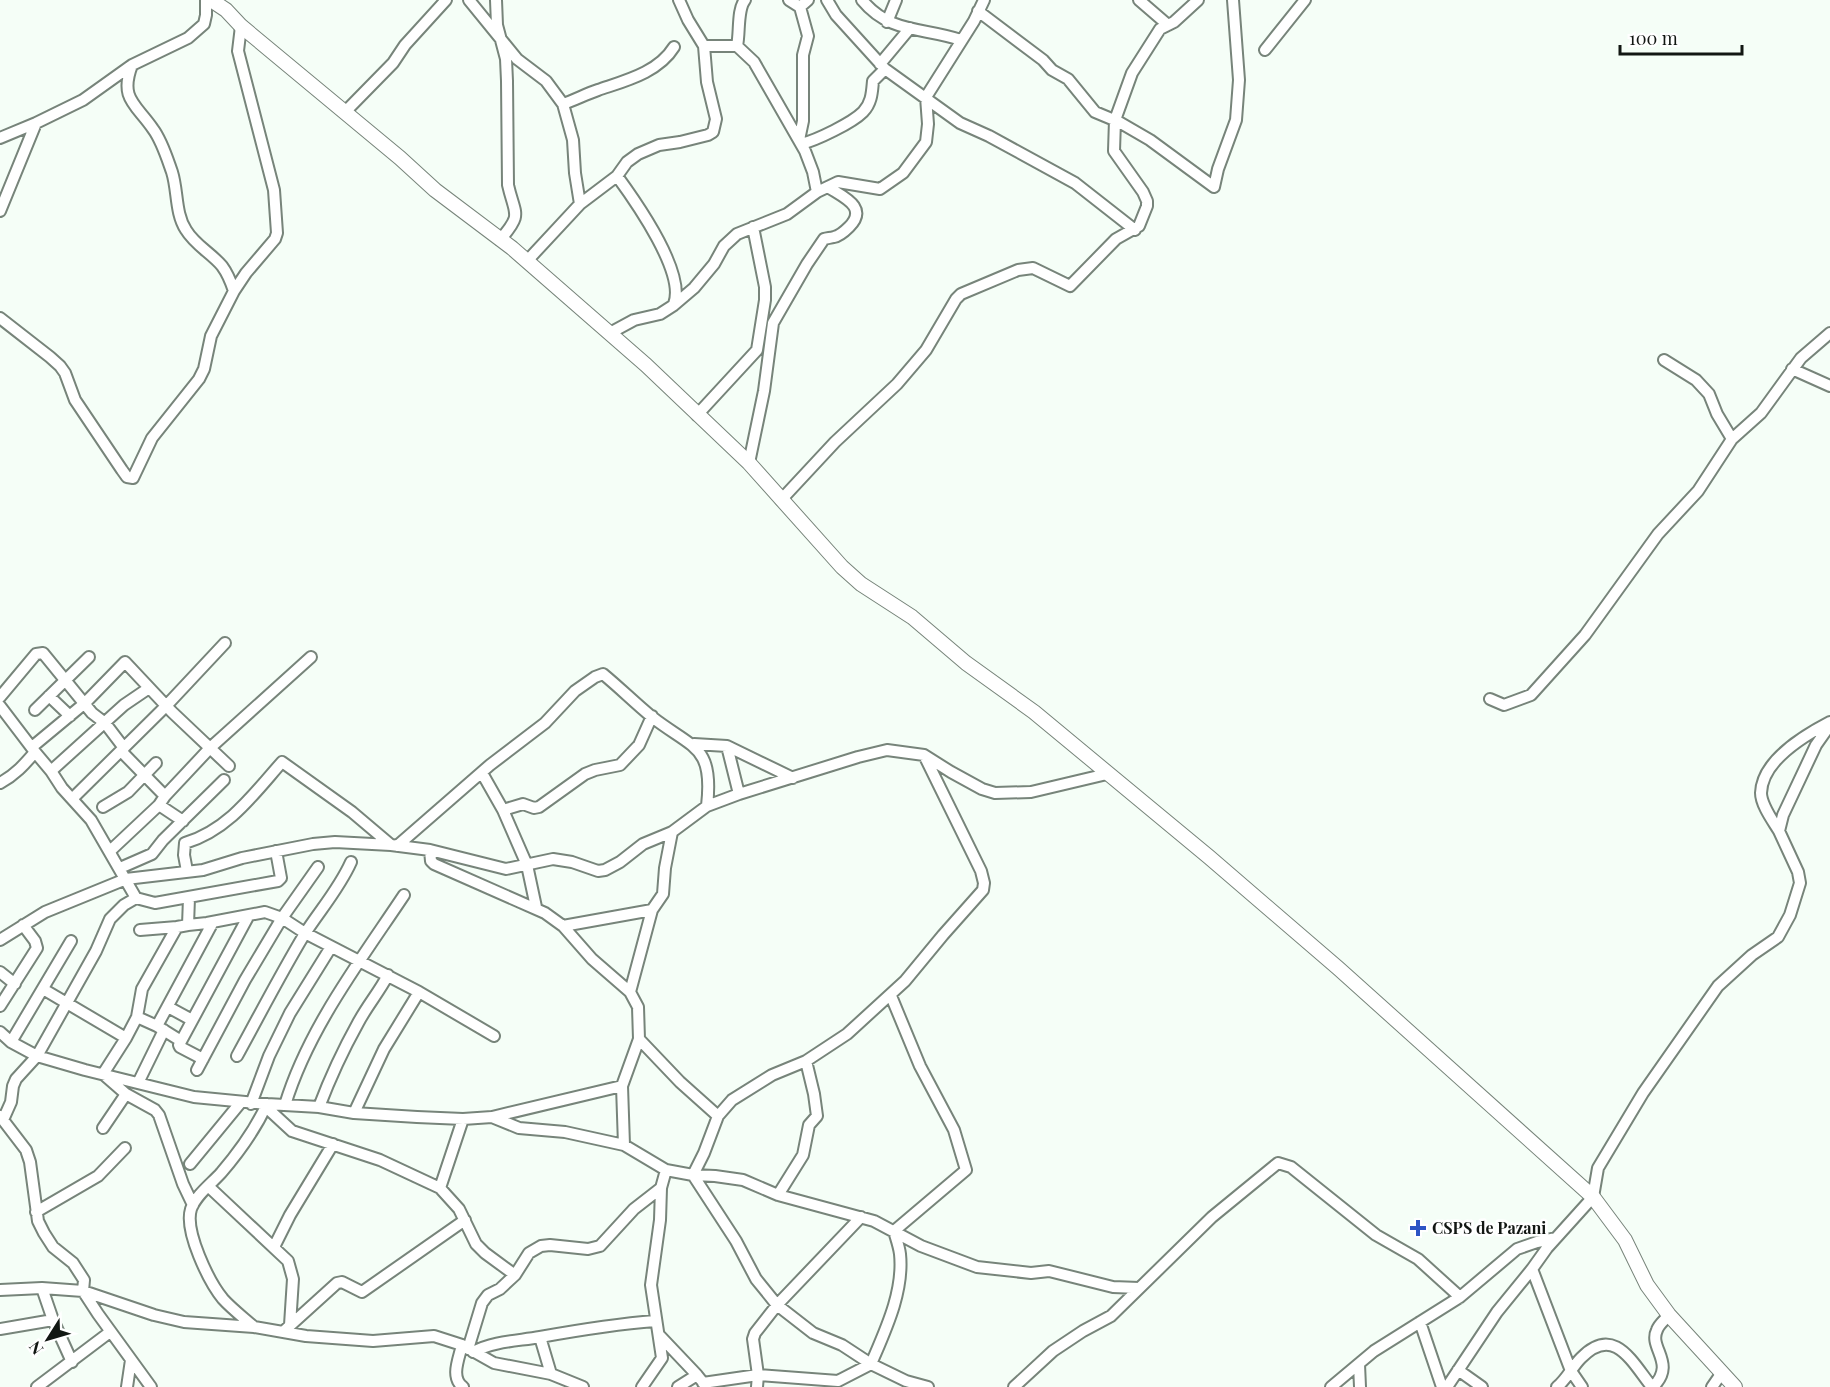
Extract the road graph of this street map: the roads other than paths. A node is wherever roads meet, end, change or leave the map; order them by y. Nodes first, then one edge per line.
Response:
1 (206, 0) edge
2 (212, 0) edge
3 (446, 0) edge
4 (469, 0) edge
5 (496, 0) edge
6 (679, 0) edge
7 (745, 0) edge
8 (789, 0) edge
9 (827, 0) edge
10 (862, 0) edge
11 (896, 0) edge
12 (984, 0) edge
13 (1139, 0) edge
14 (1198, 0) edge
15 (1233, 0) edge
16 (1305, 0) edge
17 (804, 3) edge
18 (978, 11) junction
19 (887, 22) junction
20 (1168, 25) junction
21 (242, 26) junction
22 (910, 28) junction
23 (961, 40) junction
24 (502, 41) junction
25 (704, 46) junction
26 (737, 46) junction
27 (674, 47) dead end
28 (1265, 50) dead end
29 (132, 64) junction
30 (882, 67) junction
31 (926, 97) junction
32 (563, 104) junction
33 (345, 112) junction
34 (1115, 120) junction
35 (36, 123) junction
36 (0, 138) edge
37 (800, 142) junction
38 (617, 176) junction
39 (828, 187) junction
40 (817, 192) junction
41 (580, 204) junction
42 (0, 211) edge
43 (753, 227) junction
44 (1135, 230) junction
45 (500, 240) junction
46 (527, 261) junction
47 (234, 291) junction
48 (674, 305) junction
49 (0, 318) edge
50 (610, 333) junction
51 (1830, 333) edge
52 (1664, 360) dead end
53 (1792, 369) junction
54 (1830, 386) edge
55 (697, 415) junction
56 (1732, 438) junction
57 (749, 463) junction
58 (781, 500) junction
59 (225, 644) dead end
60 (89, 657) dead end
61 (311, 657) dead end
62 (66, 679) junction
63 (149, 688) junction
64 (49, 696) junction
65 (0, 697) edge
66 (1490, 699) dead end
67 (85, 703) junction
68 (0, 706) edge
69 (166, 706) junction
70 (35, 711) dead end
71 (70, 716) junction
72 (652, 716) junction
73 (105, 723) junction
74 (1830, 724) edge
75 (694, 744) junction
76 (727, 746) junction
77 (210, 748) junction
78 (123, 749) junction
79 (33, 750) junction
80 (924, 755) junction
81 (156, 763) dead end
82 (229, 766) dead end
83 (51, 771) junction
84 (482, 773) junction
85 (1107, 774) junction
86 (144, 775) junction
87 (793, 777) junction
88 (224, 780) dead end
89 (0, 783) edge
90 (739, 794) junction
91 (72, 799) junction
92 (162, 800) junction
93 (103, 807) dead end
94 (707, 807) junction
95 (503, 810) junction
96 (183, 821) junction
97 (1779, 831) junction
98 (672, 832) junction
99 (394, 846) junction
100 (430, 850) junction
101 (110, 851) junction
102 (276, 851) junction
103 (351, 862) dead end
104 (527, 865) junction
105 (318, 867) dead end
106 (120, 868) junction
107 (187, 871) junction
108 (126, 879) junction
109 (404, 895) dead end
110 (136, 898) junction
111 (189, 898) junction
112 (536, 907) junction
113 (652, 910) junction
114 (249, 915) junction
115 (282, 918) junction
116 (213, 922) junction
117 (23, 926) junction
118 (183, 926) junction
119 (563, 926) junction
120 (140, 930) dead end
121 (306, 933) junction
122 (0, 940) edge
123 (70, 941) dead end
124 (331, 947) junction
125 (360, 961) junction
126 (0, 972) edge
127 (388, 975) junction
128 (15, 984) junction
129 (43, 989) junction
130 (420, 992) junction
131 (630, 992) junction
132 (891, 996) junction
133 (67, 1005) junction
134 (0, 1006) edge
135 (168, 1007) junction
136 (137, 1017) junction
137 (192, 1020) junction
138 (161, 1028) junction
139 (0, 1032) edge
140 (494, 1036) dead end
141 (126, 1038) junction
142 (639, 1039) junction
143 (181, 1041) junction
144 (11, 1042) junction
145 (37, 1056) junction
146 (237, 1056) dead end
147 (203, 1059) junction
148 (806, 1060) junction
149 (197, 1070) dead end
150 (104, 1074) junction
151 (142, 1084) junction
152 (622, 1086) junction
153 (126, 1094) junction
154 (139, 1101) junction
155 (246, 1103) junction
156 (285, 1105) junction
157 (266, 1106) junction
158 (319, 1107) junction
159 (354, 1113) junction
160 (718, 1116) junction
161 (492, 1117) junction
162 (463, 1119) junction
163 (3, 1121) edge
164 (103, 1128) dead end
165 (0, 1137) edge
166 (333, 1144) junction
167 (624, 1145) junction
168 (125, 1148) dead end
169 (190, 1164) dead end
170 (666, 1170) junction
171 (693, 1175) junction
172 (208, 1186) junction
173 (440, 1188) junction
174 (661, 1188) junction
175 (778, 1195) junction
176 (1593, 1197) junction
177 (193, 1205) junction
178 (36, 1212) junction
179 (861, 1217) junction
180 (465, 1220) junction
181 (894, 1231) junction
182 (1557, 1238) junction
183 (274, 1247) junction
184 (1532, 1269) junction
185 (515, 1275) junction
186 (42, 1288) junction
187 (1139, 1288) junction
188 (0, 1290) edge
189 (83, 1291) junction
190 (1460, 1297) junction
191 (777, 1305) junction
192 (1669, 1315) junction
193 (53, 1320) junction
194 (655, 1321) junction
195 (1420, 1322) junction
196 (254, 1327) junction
197 (287, 1328) junction
198 (0, 1329) edge
199 (111, 1332) junction
200 (658, 1333) junction
201 (540, 1337) junction
202 (467, 1349) junction
203 (131, 1360) junction
204 (72, 1362) junction
205 (1359, 1364) junction
206 (872, 1365) junction
207 (1458, 1370) junction
208 (1571, 1371) junction
209 (1721, 1374) junction
210 (554, 1375) junction
211 (758, 1375) junction
212 (702, 1382) edge
213 (37, 1387) edge
214 (127, 1387) edge
215 (151, 1387) edge
216 (463, 1387) edge
217 (552, 1387) edge
218 (583, 1387) edge
219 (642, 1387) edge
220 (678, 1387) edge
221 (757, 1387) edge
222 (928, 1387) edge
223 (1014, 1387) edge
224 (1331, 1387) edge
225 (1360, 1387) edge
226 (1444, 1387) edge
227 (1482, 1387) edge
228 (1557, 1387) edge
229 (1582, 1387) edge
230 (1653, 1387) edge
231 (1712, 1387) edge
232 (1735, 1387) edge

1 - 29 street
2 - 21 street
3 - 33 street
4 - 24 street
5 - 24 street
6 - 25 street
7 - 26 street
8 - 17 street
9 - 30 street
10 - 19 street
11 - 19 street
12 - 18 street
13 - 20 street
14 - 20 street
15 - 34 street
16 - 28 street
17 - 37 street
18 - 23 street
18 - 34 street
19 - 22 street
20 - 34 street
21 - 33 street
21 - 47 street
22 - 23 street
22 - 30 street
23 - 31 street
24 - 32 street
24 - 45 street
25 - 26 street
25 - 38 street
26 - 37 street
27 - 32 street
29 - 35 street
29 - 47 street
30 - 31 street
30 - 37 street
31 - 39 street
31 - 44 street
32 - 41 street
33 - 45 street
34 - 44 street
35 - 36 street
35 - 42 street
37 - 40 street
38 - 41 street
38 - 48 street
39 - 40 street
39 - 57 street
40 - 43 street
41 - 46 street
43 - 48 street
43 - 55 street
44 - 58 street
45 - 46 street
46 - 50 street
47 - 49 street
48 - 50 street
50 - 55 street
51 - 53 street
52 - 56 street
53 - 54 street
53 - 56 street
55 - 57 street
56 - 66 street
57 - 58 street
58 - 85 street
59 - 69 street
60 - 62 street
61 - 77 street
62 - 64 street
62 - 65 street
62 - 67 street
63 - 67 street
63 - 69 street
63 - 73 street
64 - 70 street
64 - 71 street
67 - 71 street
67 - 73 street
68 - 79 street
69 - 77 street
69 - 78 street
71 - 79 street
72 - 75 street
72 - 84 street
72 - 95 street
73 - 78 street
73 - 83 street
74 - 97 street
74 - 97 street
75 - 76 street
75 - 94 street
76 - 87 street
76 - 90 street
77 - 82 street
77 - 92 street
78 - 86 street
78 - 91 street
79 - 83 street
79 - 89 street
80 - 85 street
80 - 87 street
80 - 132 street
81 - 86 street
83 - 91 street
84 - 95 street
84 - 99 street
85 - 176 street
86 - 92 street
86 - 93 street
87 - 90 street
88 - 96 street
90 - 94 street
91 - 101 street
92 - 96 street
92 - 101 street
94 - 98 street
95 - 104 street
96 - 106 street
97 - 176 street
98 - 104 street
98 - 113 street
99 - 100 street
99 - 102 street
99 - 107 street
100 - 104 street
100 - 112 street
101 - 106 street
102 - 107 street
102 - 111 street
103 - 121 street
104 - 112 street
105 - 115 street
106 - 108 street
107 - 108 street
108 - 110 street
108 - 117 street
109 - 125 street
110 - 111 street
110 - 133 street
111 - 118 street
112 - 119 street
113 - 119 street
113 - 131 street
114 - 115 street
114 - 116 street
114 - 137 street
115 - 121 street
115 - 147 street
116 - 118 street
116 - 135 street
117 - 122 street
117 - 128 street
118 - 120 street
118 - 136 street
119 - 131 street
121 - 124 street
121 - 146 street
123 - 129 street
124 - 125 street
124 - 155 street
125 - 127 street
125 - 156 street
126 - 128 street
127 - 130 street
127 - 158 street
128 - 134 street
129 - 133 street
129 - 144 street
130 - 140 street
130 - 159 street
131 - 142 street
132 - 148 street
132 - 181 street
133 - 141 street
133 - 145 street
135 - 137 street
135 - 138 street
136 - 138 street
136 - 141 street
137 - 143 street
138 - 143 street
138 - 151 street
139 - 144 street
141 - 150 street
142 - 152 street
142 - 160 street
143 - 147 street
144 - 145 street
145 - 150 street
145 - 163 street
147 - 149 street
148 - 160 street
148 - 175 street
150 - 151 street
150 - 153 street
151 - 154 street
151 - 155 street
152 - 161 street
152 - 167 street
153 - 154 street
153 - 164 street
154 - 177 street
155 - 157 street
155 - 169 street
156 - 157 street
156 - 158 street
157 - 166 street
157 - 172 street
158 - 159 street
159 - 162 street
160 - 171 street
161 - 162 street
161 - 167 street
162 - 173 street
163 - 165 street
163 - 178 street
166 - 173 street
166 - 183 street
167 - 170 street
168 - 178 street
170 - 171 street
170 - 174 street
171 - 175 street
171 - 191 street
172 - 177 street
172 - 183 street
173 - 180 street
174 - 185 street
174 - 194 street
175 - 179 street
176 - 182 street
176 - 192 street
177 - 196 street
178 - 189 street
179 - 181 street
179 - 191 street
180 - 185 street
180 - 197 street
181 - 187 street
181 - 206 street
182 - 184 street
182 - 190 street
183 - 197 street
184 - 207 street
184 - 208 street
185 - 202 street
186 - 188 street
186 - 189 street
186 - 193 street
187 - 190 street
187 - 223 street
189 - 196 street
189 - 199 street
190 - 195 street
191 - 206 street
191 - 211 street
192 - 209 street
192 - 230 street
193 - 198 street
193 - 204 street
194 - 200 street
194 - 201 street
195 - 205 street
195 - 226 street
196 - 197 street
197 - 202 street
199 - 203 street
199 - 204 street
200 - 212 street
200 - 219 street
201 - 202 street
201 - 210 street
202 - 210 street
202 - 216 street
203 - 214 street
203 - 215 street
204 - 213 street
205 - 224 street
205 - 225 street
206 - 211 street
206 - 222 street
207 - 226 street
207 - 227 street
208 - 228 street
208 - 229 street
208 - 230 street
209 - 231 street
209 - 232 street
210 - 217 street
210 - 218 street
211 - 212 street
211 - 221 street
212 - 220 street

